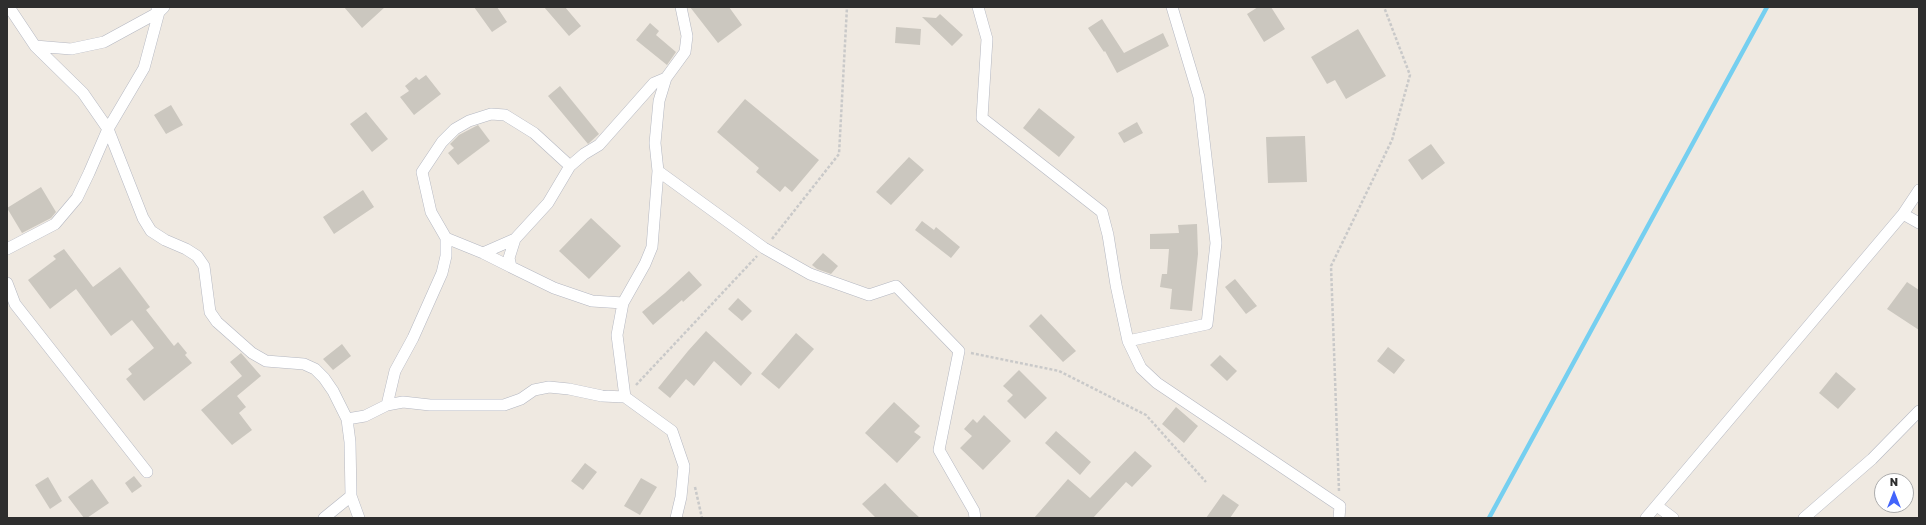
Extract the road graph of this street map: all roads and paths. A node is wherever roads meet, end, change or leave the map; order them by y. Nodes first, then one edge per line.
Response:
1 (9, 7) edge
2 (681, 7) edge
3 (847, 7) edge
4 (978, 7) edge
5 (1172, 7) edge
6 (1384, 7) edge
7 (160, 9) edge
8 (35, 46) junction
9 (666, 78) junction
10 (108, 129) junction
11 (570, 166) junction
12 (658, 171) junction
13 (1919, 190) edge
14 (1903, 214) junction
15 (1919, 223) edge
16 (446, 238) junction
17 (515, 239) junction
18 (764, 248) junction
19 (7, 249) edge
20 (483, 253) junction
21 (511, 267) junction
22 (7, 283) edge
23 (623, 302) junction
24 (1128, 341) junction
25 (959, 351) junction
26 (625, 397) junction
27 (387, 405) junction
28 (1919, 411) edge
29 (347, 419) junction
30 (147, 472) dead end
31 (1206, 482) dead end
32 (351, 496) junction
33 (1340, 506) junction
34 (1657, 506) junction
35 (324, 518) edge
36 (359, 518) edge
37 (676, 518) edge
38 (975, 518) edge
39 (1339, 518) edge
40 (1646, 518) edge
41 (1673, 518) edge
42 (1804, 518) edge

1 - 8 street
2 - 9 street
3 - 18 path
4 - 24 street
5 - 24 street
6 - 33 path
7 - 8 street
7 - 10 street
8 - 10 street
9 - 11 street
9 - 12 street
10 - 19 street
10 - 29 street
11 - 16 street
11 - 17 street
12 - 18 street
12 - 23 street
13 - 14 street
14 - 15 street
14 - 34 street
16 - 20 street
16 - 27 street
17 - 20 street
17 - 21 street
18 - 25 street
18 - 26 path
20 - 21 street
21 - 23 street
22 - 30 street
23 - 26 street
24 - 33 street
25 - 31 path
25 - 38 street
26 - 27 street
26 - 37 street
27 - 29 street
28 - 42 street
29 - 32 street
32 - 35 street
32 - 36 street
33 - 39 street
34 - 40 street
34 - 41 street

